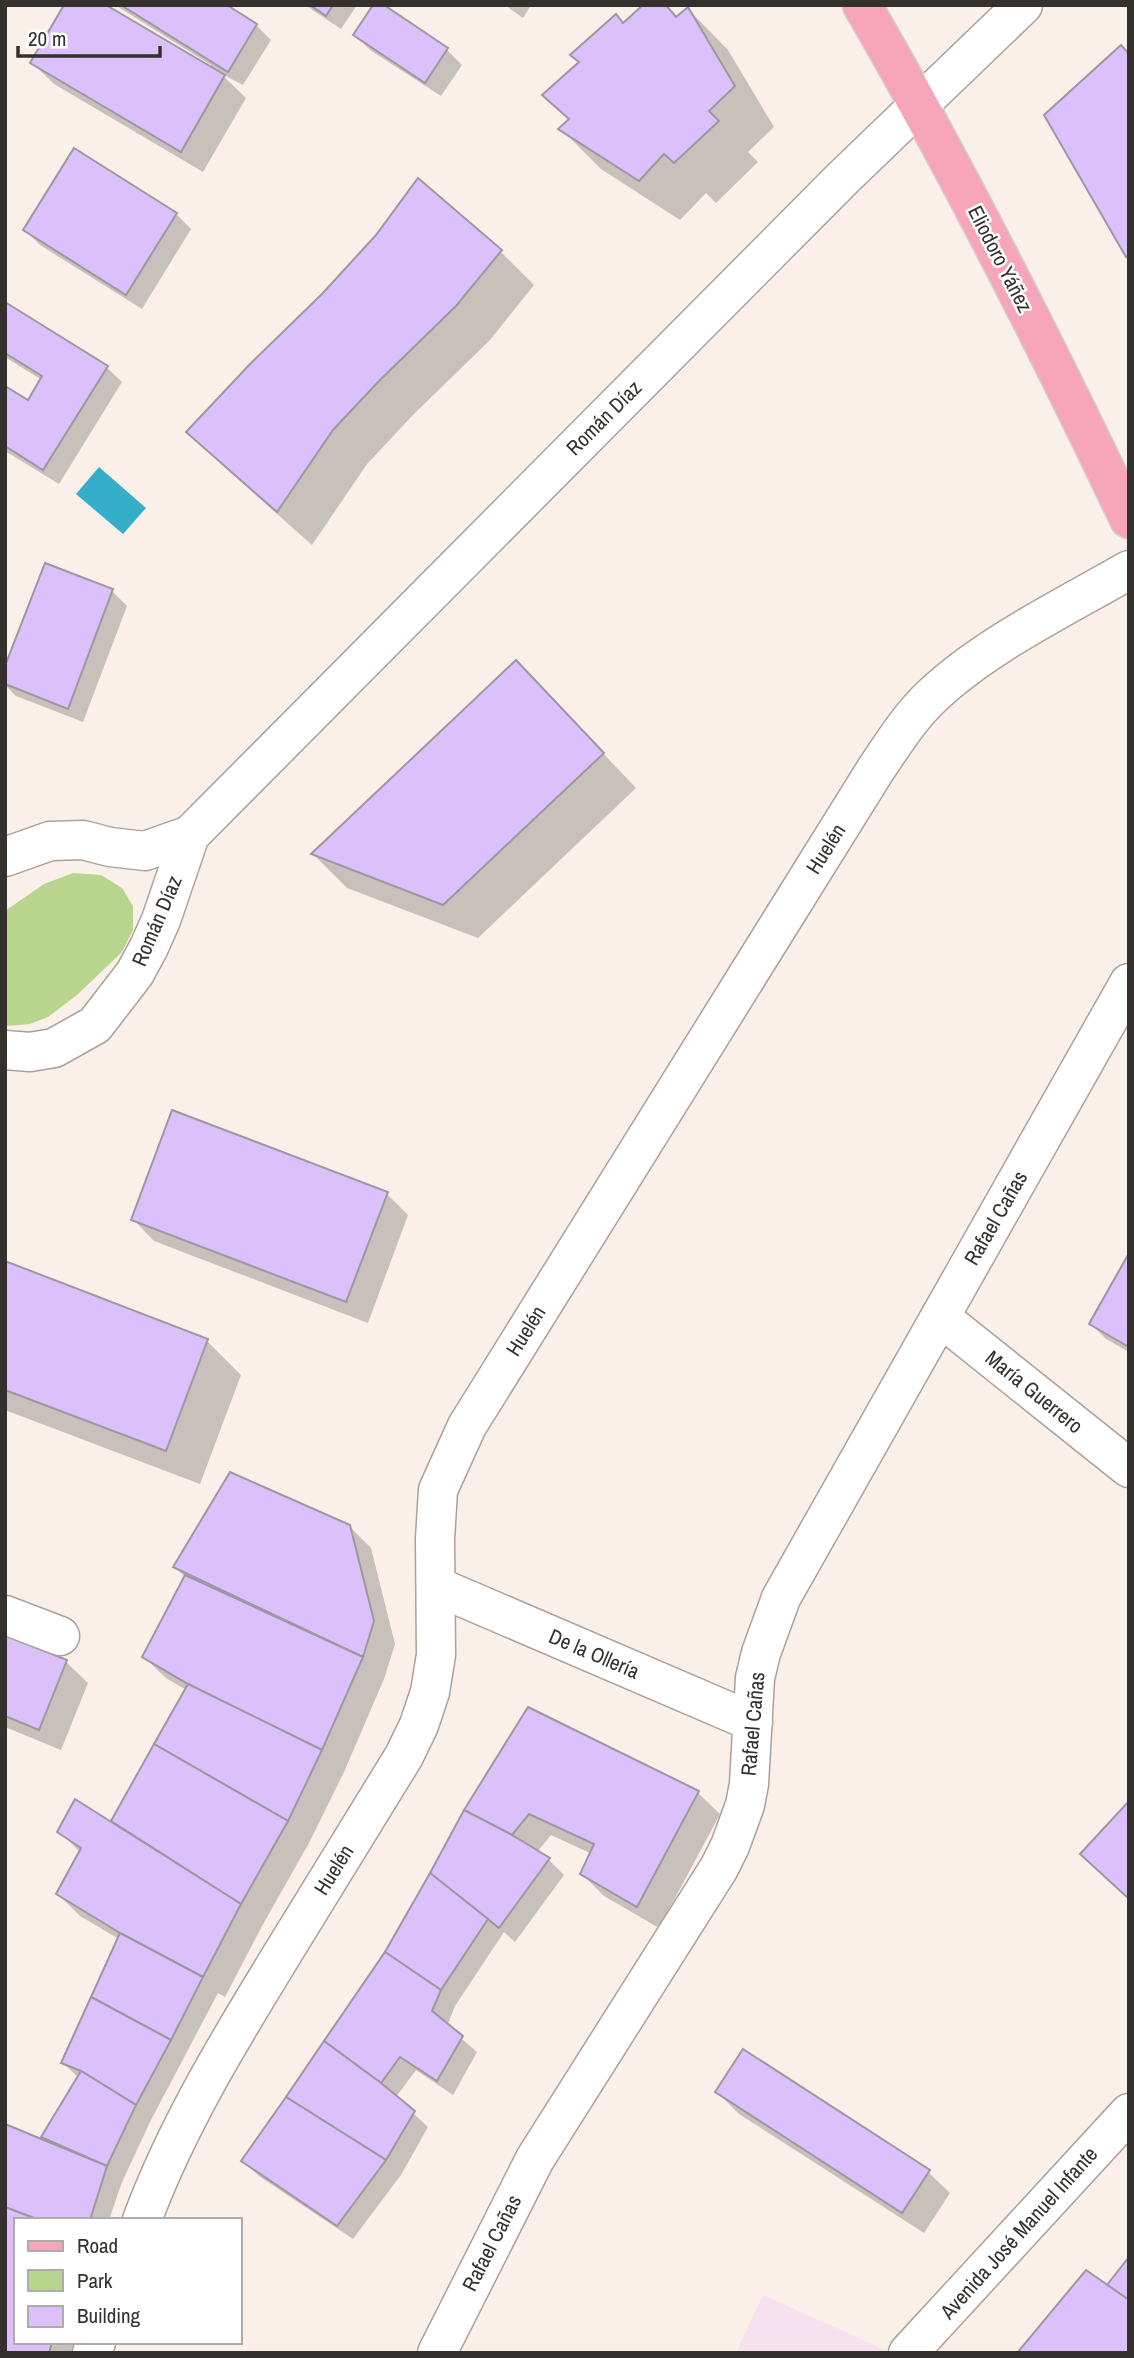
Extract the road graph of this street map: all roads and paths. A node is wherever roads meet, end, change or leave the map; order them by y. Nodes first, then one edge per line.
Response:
1 (862, 5) edge
2 (1023, 5) edge
3 (919, 105) junction
4 (1129, 519) edge
5 (1129, 570) edge
6 (190, 835) junction
7 (5, 857) edge
8 (1129, 983) edge
9 (5, 1050) edge
10 (940, 1317) junction
11 (1129, 1468) edge
12 (436, 1586) junction
13 (5, 1615) edge
14 (60, 1636) dead end
15 (753, 1722) junction
16 (1129, 2113) edge
17 (143, 2218) edge
18 (437, 2353) edge
19 (908, 2353) edge

1 - 3 main road, Eliodoro Yáñez
2 - 3 street, Román Díaz
3 - 4 main road, Eliodoro Yáñez
3 - 6 street, Román Díaz
5 - 12 street, Huelén
6 - 7 street, Román Díaz
6 - 9 street, Román Díaz
8 - 10 street, Rafael Cañas
10 - 11 street, María Guerrero
10 - 15 street, Rafael Cañas
12 - 15 street, De la Ollería
12 - 17 street, Huelén
13 - 14 street
15 - 18 street, Rafael Cañas
16 - 19 street, Avenida José Manuel Infante

